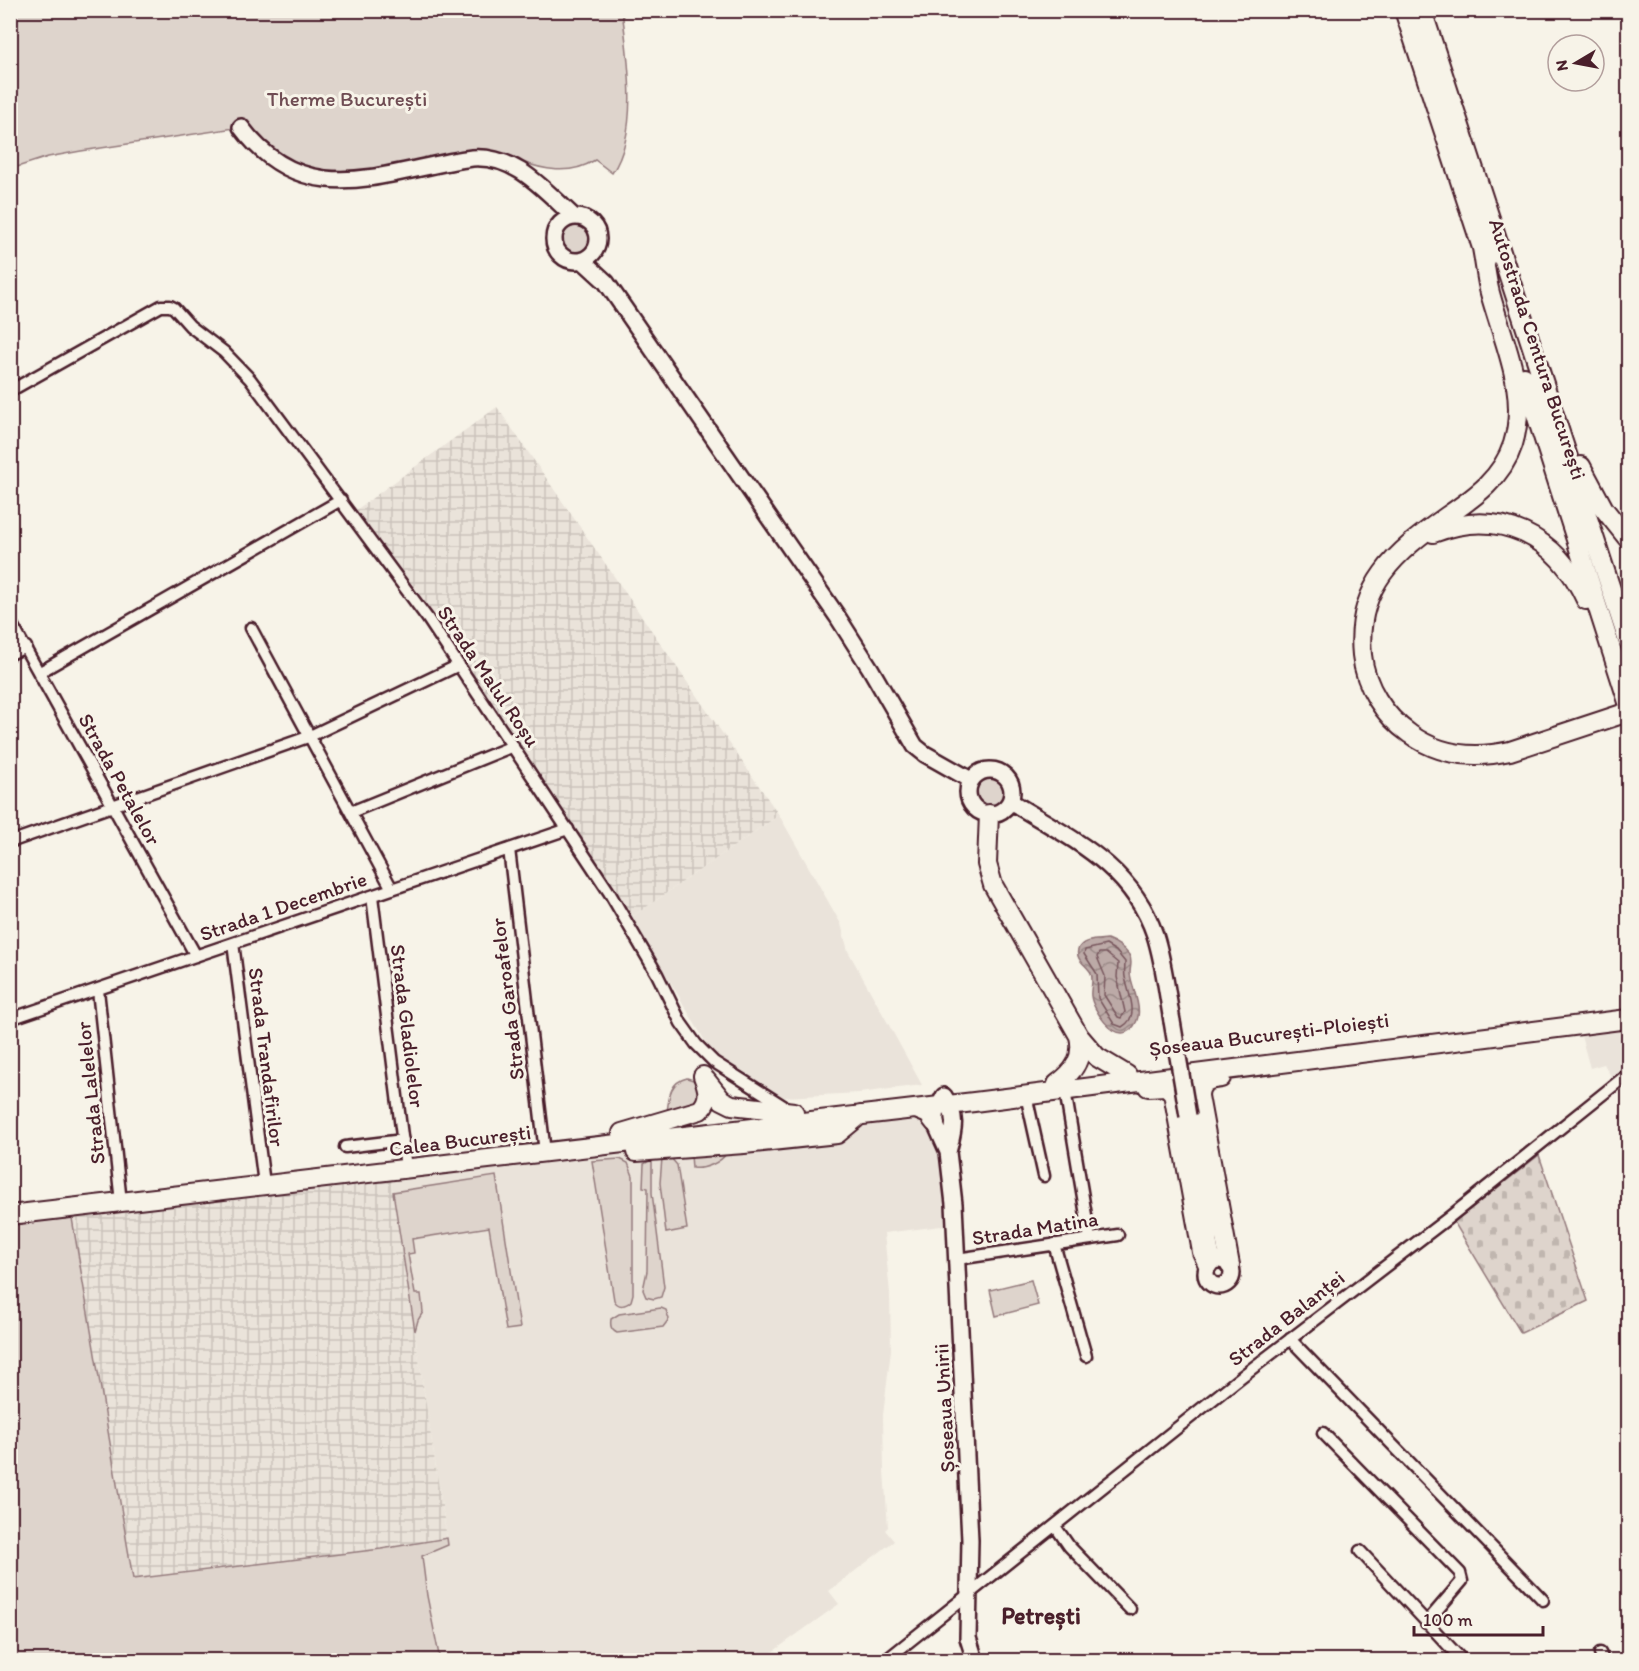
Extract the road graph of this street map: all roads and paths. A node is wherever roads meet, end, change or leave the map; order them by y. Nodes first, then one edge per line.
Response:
1 (1404, 10) edge
2 (1422, 10) edge
3 (241, 127) dead end
4 (522, 170) junction
5 (573, 216) junction
6 (558, 226) junction
7 (1490, 245) junction
8 (596, 248) junction
9 (582, 261) junction
10 (606, 282) junction
11 (10, 391) edge
12 (340, 500) junction
13 (1420, 537) junction
14 (1629, 539) edge
15 (10, 621) edge
16 (251, 628) dead end
17 (1629, 641) edge
18 (26, 647) junction
19 (10, 654) edge
20 (459, 665) junction
21 (1618, 671) junction
22 (40, 672) junction
23 (1626, 696) edge
24 (1629, 712) edge
25 (308, 737) junction
26 (513, 746) junction
27 (971, 780) junction
28 (1010, 801) junction
29 (112, 806) junction
30 (351, 812) junction
31 (989, 814) junction
32 (568, 829) junction
33 (10, 842) edge
34 (509, 849) junction
35 (392, 890) junction
36 (372, 896) junction
37 (233, 943) junction
38 (196, 956) junction
39 (98, 990) junction
40 (1629, 1011) edge
41 (10, 1019) edge
42 (1629, 1019) edge
43 (1079, 1036) junction
44 (1303, 1060) junction
45 (1629, 1074) edge
46 (1127, 1075) junction
47 (750, 1085) junction
48 (1061, 1087) junction
49 (1088, 1088) junction
50 (1026, 1095) junction
51 (915, 1104) junction
52 (741, 1108) junction
53 (944, 1110) junction
54 (794, 1112) junction
55 (622, 1133) junction
56 (403, 1140) junction
57 (544, 1144) junction
58 (345, 1147) dead end
59 (405, 1165) junction
60 (263, 1176) junction
61 (1044, 1176) dead end
62 (120, 1193) junction
63 (10, 1205) edge
64 (10, 1215) edge
65 (1118, 1235) dead end
66 (1090, 1239) junction
67 (1054, 1244) junction
68 (957, 1259) junction
69 (1219, 1263) junction
70 (1290, 1339) junction
71 (1086, 1356) dead end
72 (1323, 1433) dead end
73 (1055, 1526) junction
74 (1360, 1551) dead end
75 (969, 1595) junction
76 (1543, 1600) dead end
77 (1130, 1610) dead end
78 (1426, 1623) junction
79 (886, 1660) edge
80 (975, 1660) edge
81 (1462, 1660) edge

1 - 7 highway, Autostrada Centura București
2 - 7 highway, Autostrada Centura București
3 - 4 street
4 - 5 street
4 - 6 street
5 - 6 street
5 - 8 street
6 - 9 street
7 - 13 highway
7 - 14 highway
7 - 17 highway, Autostrada Centura București
7 - 21 highway, Autostrada Centura București
8 - 9 street
8 - 10 street
9 - 10 street
10 - 27 street
11 - 12 street, Strada Malul Roșu
12 - 20 street, Strada Malul Roșu
12 - 22 street
13 - 21 highway
13 - 24 highway
15 - 18 street, Strada Petalelor
16 - 25 street
18 - 19 street
18 - 22 street, Strada Petalelor
20 - 25 street
20 - 26 street, Strada Malul Roșu
21 - 23 highway, Autostrada Centura București
22 - 29 street, Strada Petalelor
25 - 29 street
25 - 30 street
26 - 30 street
26 - 32 street, Strada Malul Roșu
27 - 28 street
27 - 31 street
28 - 31 street
28 - 69 street, bridge
29 - 33 street
29 - 38 street, Strada Petalelor
30 - 35 street
31 - 43 highway
32 - 34 street, Strada 1 Decembrie
32 - 47 street, Strada Malul Roșu
34 - 35 street, Strada 1 Decembrie
34 - 57 street, Strada Garoafelor
35 - 36 street, Strada 1 Decembrie
36 - 37 street, Strada 1 Decembrie
36 - 56 street, Strada Gladiolelor
37 - 38 street, Strada 1 Decembrie
37 - 60 street, Strada Trandafirilor
38 - 39 street, Strada 1 Decembrie
39 - 41 street, Strada 1 Decembrie
39 - 62 street, Strada Lalelelor
40 - 46 highway, Șoseaua București-Ploiești
42 - 44 highway, Șoseaua București-Ploiești
43 - 46 highway
43 - 48 highway
44 - 49 highway, Șoseaua București-Ploiești
44 - 69 highway
45 - 70 street, Strada Balanței
46 - 48 highway, Șoseaua București-Ploiești
47 - 52 street
47 - 54 street, Strada Malul Roșu
48 - 49 highway, Șoseaua București-Ploiești
48 - 50 highway, Șoseaua București-Ploiești
48 - 53 highway, Șoseaua București-Ploiești
48 - 66 street
49 - 69 highway
50 - 53 highway, Șoseaua București-Ploiești
50 - 61 street
51 - 53 highway, Șoseaua București-Ploiești
51 - 53 highway
51 - 54 highway, Calea București
51 - 59 highway
52 - 54 highway
52 - 55 highway
53 - 68 street, Șoseaua Unirii
54 - 55 highway, Calea București
55 - 57 highway, Calea București
56 - 58 street
56 - 59 street, Strada Gladiolelor
57 - 59 highway, Calea București
59 - 60 highway, Calea București
59 - 64 highway, Calea București
60 - 62 highway, Calea București
62 - 63 highway, Calea București
65 - 66 street, Strada Matina
66 - 67 street, Strada Matina
67 - 68 street, Strada Matina
67 - 71 street
68 - 75 street, Șoseaua Unirii
70 - 73 street, Strada Balanței
70 - 76 street
72 - 78 street
73 - 75 street, Strada Balanței
73 - 77 street
74 - 78 street
75 - 79 street, Strada Balanței
75 - 80 street, Șoseaua Unirii
78 - 81 street

